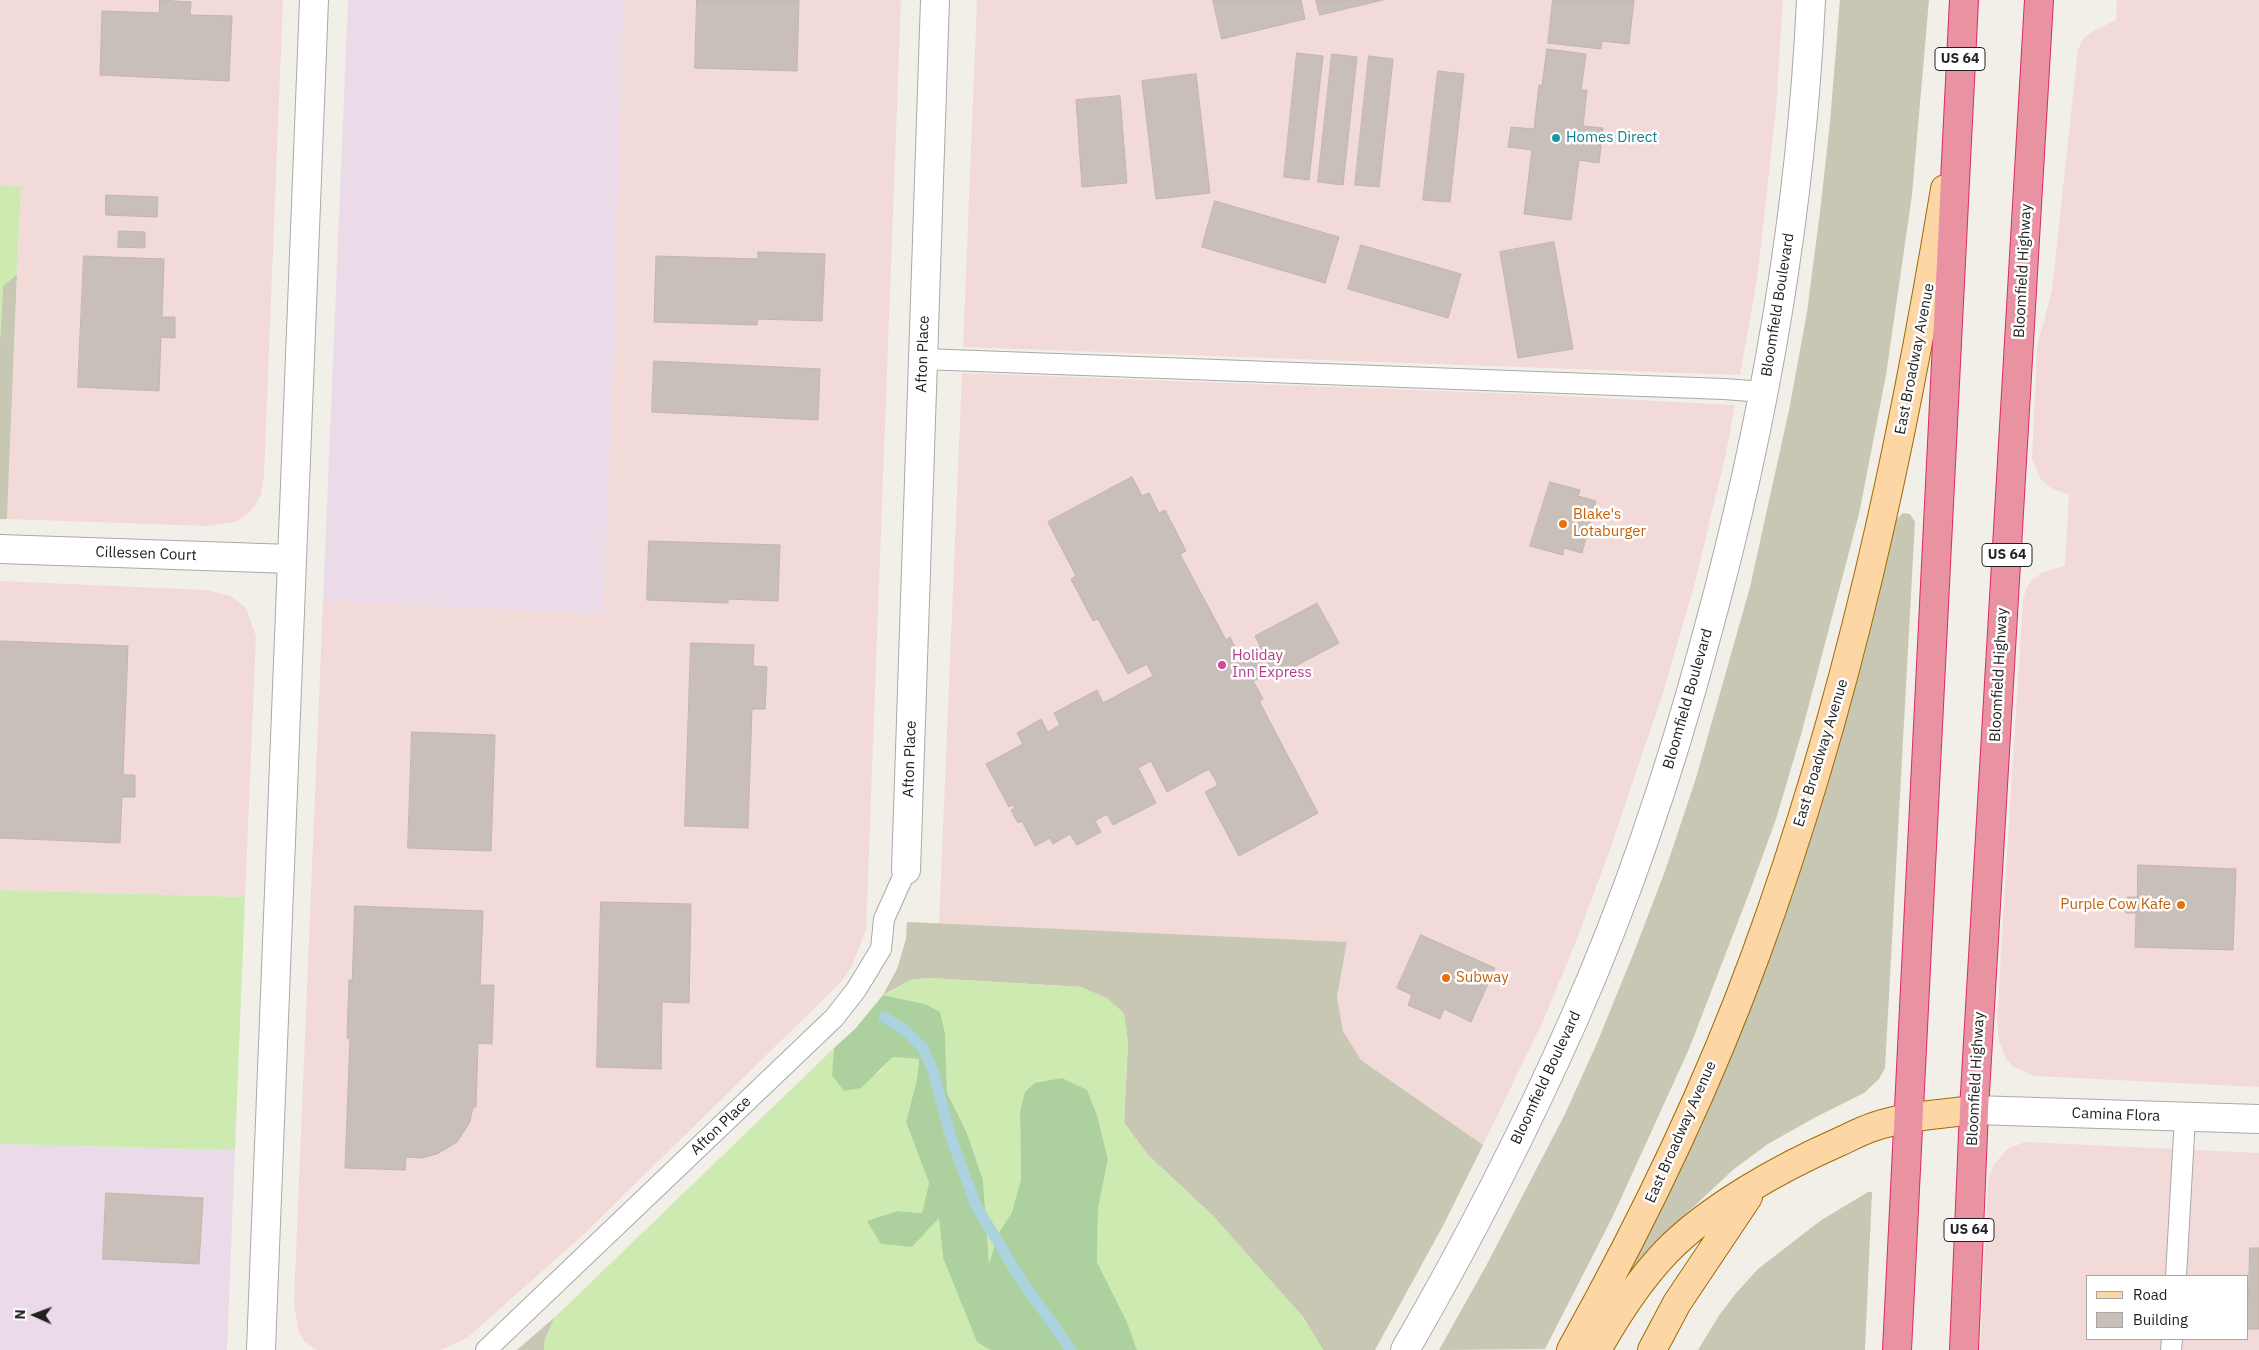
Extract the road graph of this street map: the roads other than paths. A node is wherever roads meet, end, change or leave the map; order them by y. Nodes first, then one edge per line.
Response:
1 (314, 0) edge
2 (935, 0) edge
3 (1811, 0) edge
4 (1964, 0) edge
5 (2039, 0) edge
6 (1957, 118) junction
7 (923, 359) junction
8 (1764, 392) junction
9 (0, 549) edge
10 (292, 559) junction
11 (906, 870) joint
12 (1974, 1110) junction
13 (2185, 1117) junction
14 (1909, 1119) junction
15 (2259, 1119) edge
16 (1754, 1188) junction
17 (2176, 1275) edge
18 (261, 1350) edge
19 (486, 1350) edge
20 (1405, 1350) edge
21 (1570, 1350) edge
22 (1597, 1350) edge
23 (1652, 1350) edge
24 (1897, 1350) edge
25 (1964, 1350) edge

1 - 10 street
2 - 7 street, Afton Place
3 - 8 street, Bloomfield Boulevard
4 - 6 highway, US 64
5 - 12 highway, Bloomfield Highway / US 64
6 - 14 highway, US 64
6 - 21 main road, East Broadway Avenue
7 - 8 lane
7 - 11 street, Afton Place
8 - 20 street, Bloomfield Boulevard
9 - 10 street, Cillessen Court
10 - 18 street
11 - 19 lane, Afton Place
12 - 13 street, Camina Flora
12 - 14 main road
12 - 25 highway, Bloomfield Highway / US 64
13 - 15 street, Camina Flora
13 - 17 lane
14 - 16 main road
14 - 24 highway, US 64
16 - 22 main road
16 - 23 main road

